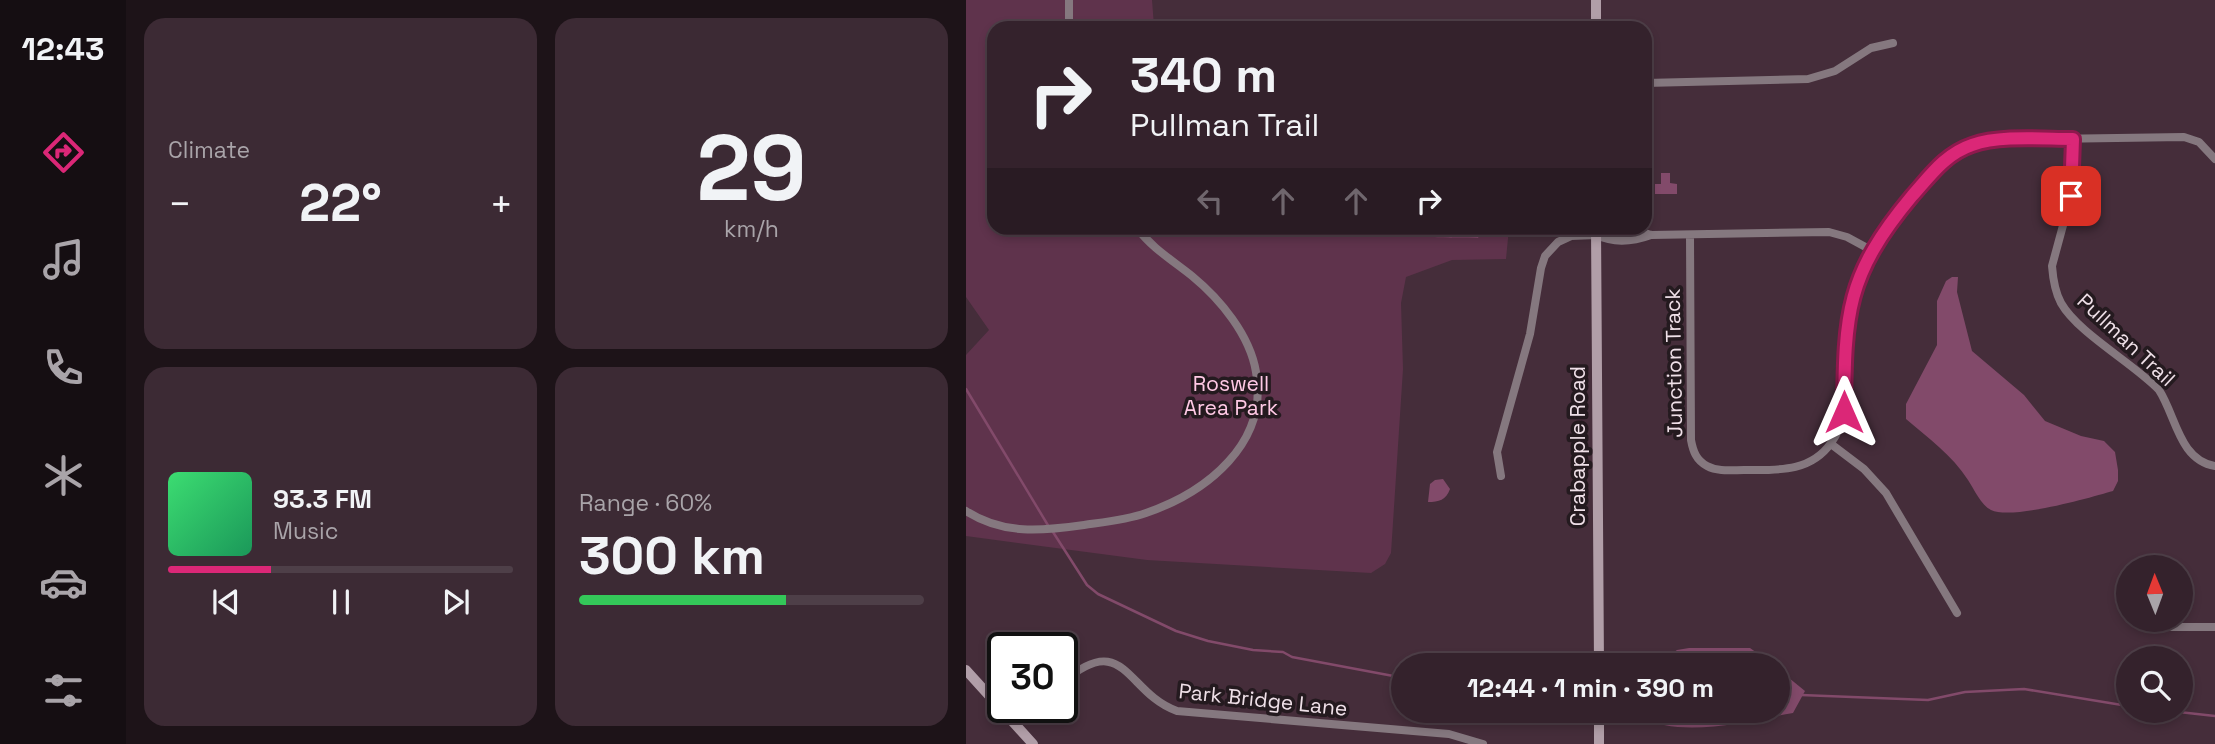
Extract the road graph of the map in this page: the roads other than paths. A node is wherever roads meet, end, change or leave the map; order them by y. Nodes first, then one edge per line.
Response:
1 (1069, 0) edge
2 (1596, 0) edge
3 (1069, 21) edge
4 (1596, 21) edge
5 (1894, 43) dead end
6 (1652, 83) edge
7 (2073, 139) junction
8 (2215, 159) edge
9 (1143, 235) edge
10 (1578, 235) edge
11 (1596, 235) edge
12 (1601, 235) edge
13 (1651, 235) edge
14 (1652, 235) edge
15 (1690, 235) junction
16 (1871, 250) junction
17 (1831, 444) junction
18 (2215, 466) edge
19 (1501, 476) dead end
20 (966, 511) edge
21 (1957, 613) dead end
22 (2193, 627) edge
23 (2215, 627) edge
24 (1599, 653) edge
25 (1078, 669) edge
26 (966, 670) edge
27 (1599, 723) edge
28 (1015, 724) joint
29 (1033, 744) edge
30 (1483, 744) edge
31 (1599, 744) edge

1 - 3 street
2 - 4 street
5 - 6 street
7 - 8 street
7 - 16 street
7 - 18 street, Pullman Trail
9 - 20 street
10 - 19 street
11 - 24 street, Crabapple Road
12 - 13 street
14 - 15 street
15 - 16 street
15 - 17 street, Junction Track
16 - 17 street
17 - 21 street
22 - 23 street
25 - 30 street, Park Bridge Lane
26 - 28 street
27 - 31 street
28 - 29 street

